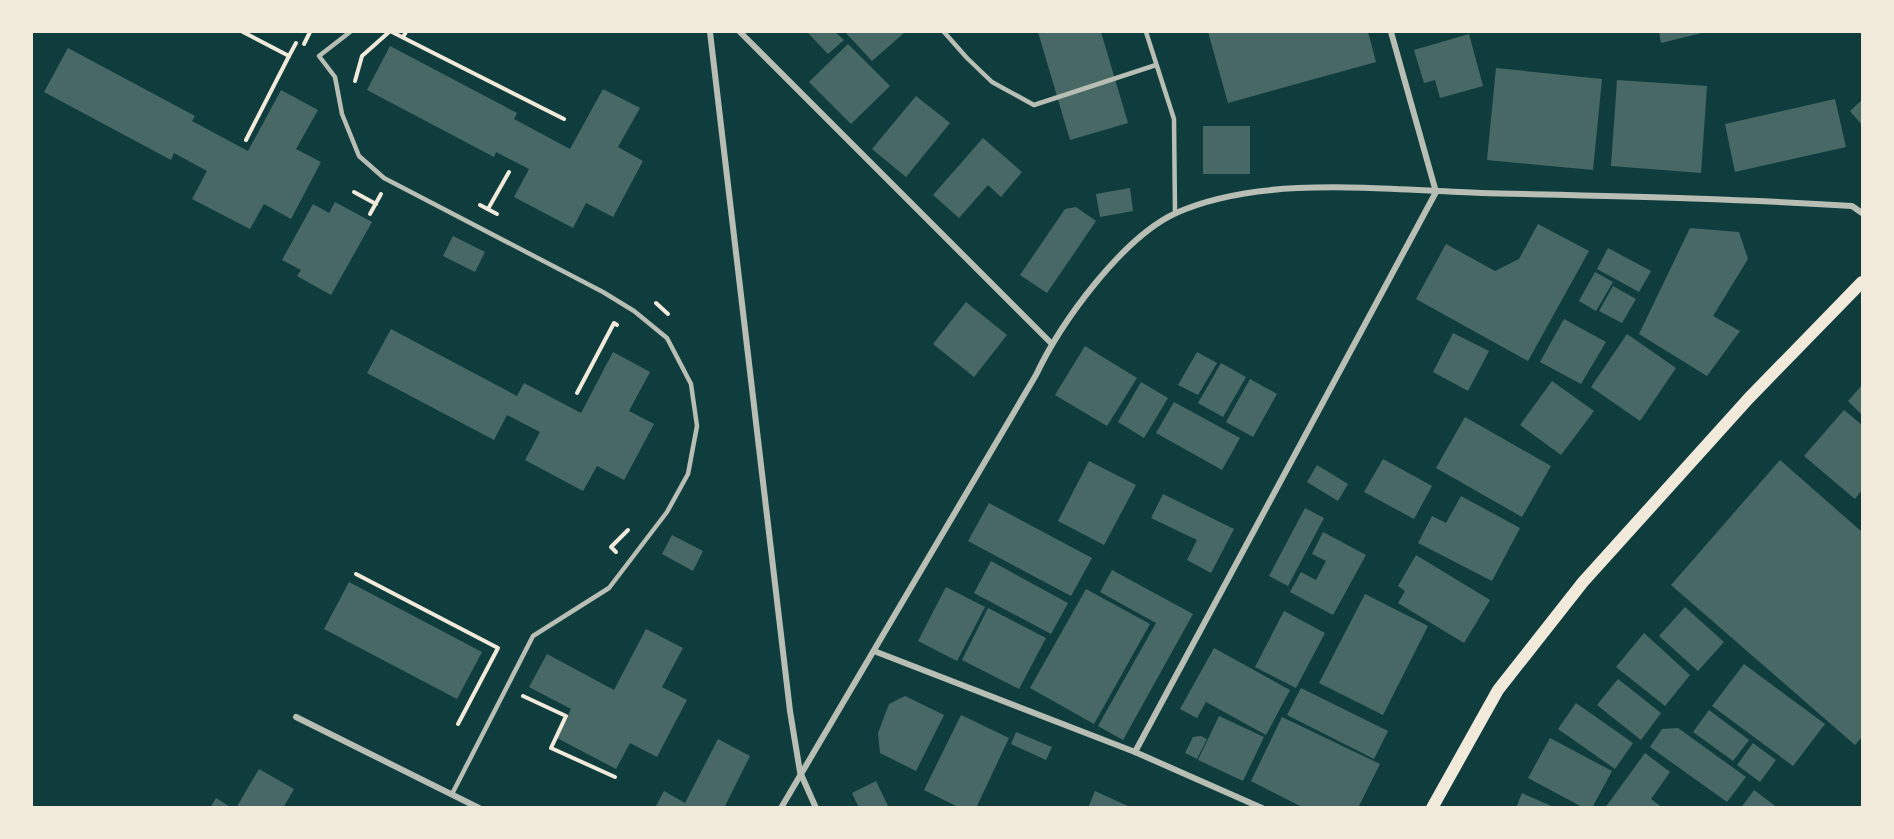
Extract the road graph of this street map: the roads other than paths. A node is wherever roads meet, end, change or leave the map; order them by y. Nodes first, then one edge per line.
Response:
1 (350, 32) edge
2 (710, 32) edge
3 (740, 32) edge
4 (944, 32) edge
5 (1146, 32) edge
6 (1391, 32) edge
7 (1156, 65) junction
8 (1436, 192) junction
9 (1863, 213) edge
10 (1175, 214) junction
11 (1863, 282) edge
12 (1051, 343) junction
13 (874, 651) junction
14 (296, 717) dead end
15 (1135, 752) junction
16 (800, 772) junction
17 (452, 794) junction
18 (479, 807) edge
19 (781, 807) edge
20 (816, 807) edge
21 (1262, 807) edge
22 (1432, 807) edge

1 - 17 lane
2 - 16 street
3 - 12 street
4 - 7 lane
5 - 7 lane
6 - 8 street
7 - 10 lane
8 - 9 street
8 - 10 street
8 - 15 street
10 - 12 street
11 - 22 main road
12 - 13 street
13 - 15 street
13 - 16 street
14 - 17 street
15 - 21 street
16 - 19 street
16 - 20 street
17 - 18 street

